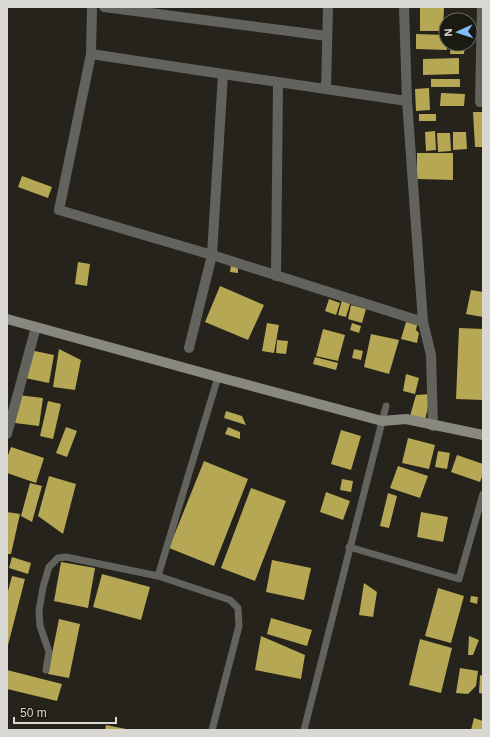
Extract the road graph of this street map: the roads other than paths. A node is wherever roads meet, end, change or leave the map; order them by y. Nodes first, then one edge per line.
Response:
1 (92, 7) edge
2 (104, 7) edge
3 (328, 7) edge
4 (404, 7) edge
5 (482, 7) edge
6 (327, 36) junction
7 (91, 54) junction
8 (223, 74) junction
9 (482, 79) edge
10 (278, 82) junction
11 (326, 89) junction
12 (407, 101) junction
13 (483, 102) edge
14 (212, 255) junction
15 (276, 276) junction
16 (7, 319) edge
17 (423, 322) junction
18 (36, 327) junction
19 (189, 348) dead end
20 (218, 377) junction
21 (386, 406) dead end
22 (382, 421) junction
23 (433, 426) junction
24 (7, 434) edge
25 (483, 435) edge
26 (483, 494) edge
27 (349, 547) junction
28 (158, 576) junction
29 (46, 670) dead end
30 (212, 730) edge
31 (304, 730) edge

1 - 7 street
2 - 6 street
3 - 6 street
4 - 12 street
5 - 9 street
6 - 11 street
7 - 8 street
7 - 14 street
8 - 10 street
8 - 14 street
9 - 13 street
10 - 11 street
10 - 15 street
11 - 12 street
12 - 17 street
14 - 15 street
14 - 19 street
15 - 17 street
16 - 18 main road
17 - 23 street
18 - 20 main road
18 - 24 street
20 - 22 main road
20 - 28 lane
21 - 22 lane
22 - 23 main road
22 - 27 lane
23 - 25 main road
26 - 27 lane
27 - 31 lane
28 - 29 lane
28 - 30 lane

